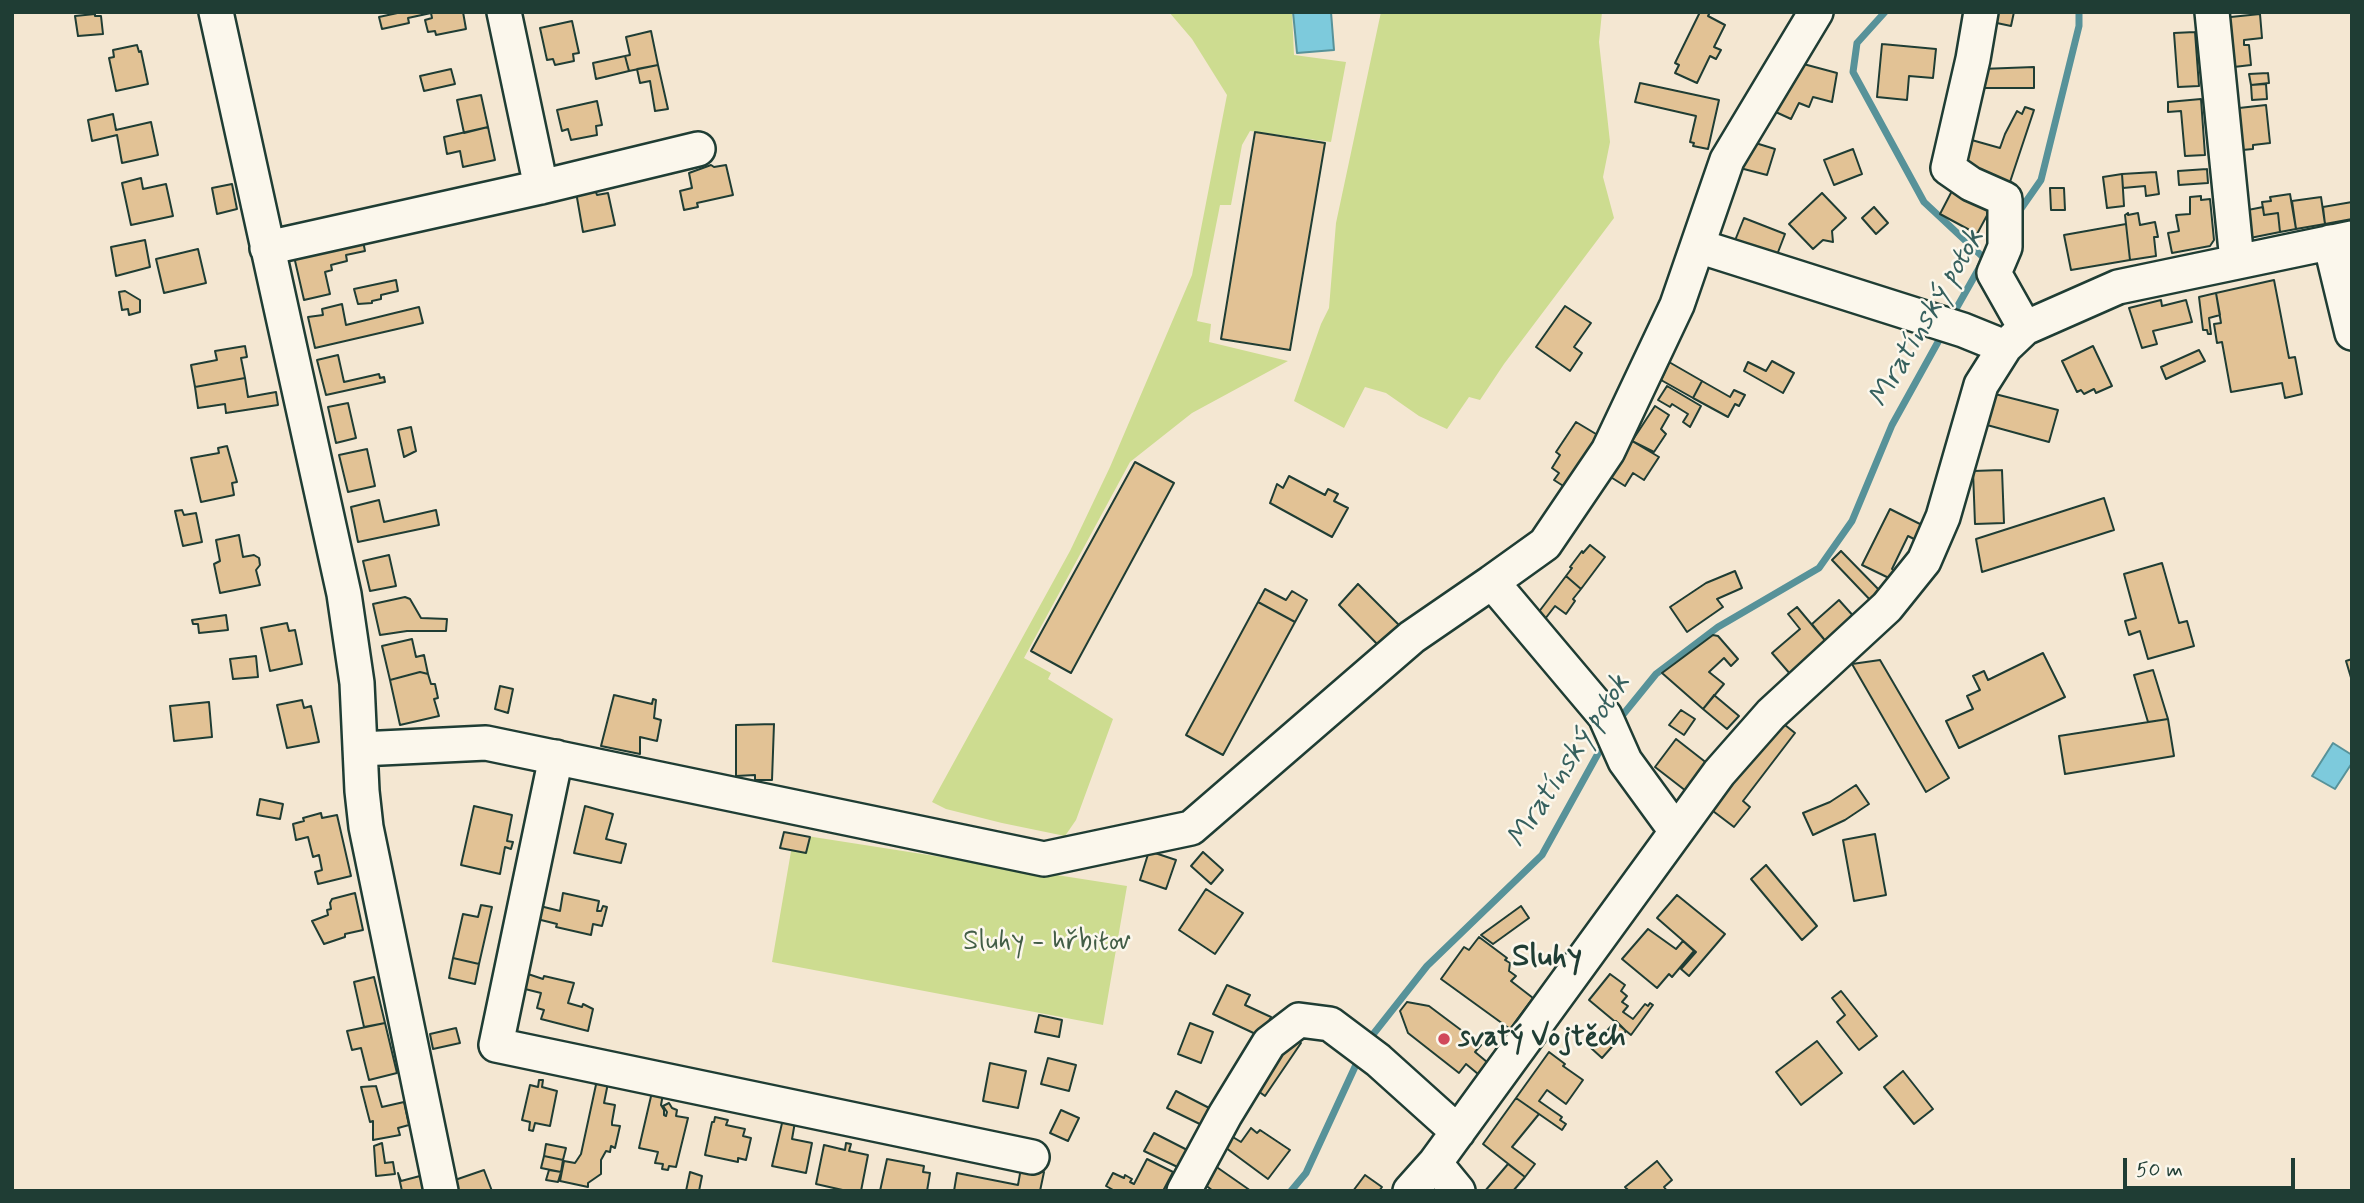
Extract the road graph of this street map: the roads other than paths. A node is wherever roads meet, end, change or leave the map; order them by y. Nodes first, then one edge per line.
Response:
1 (216, 12) edge
2 (504, 12) edge
3 (1816, 12) edge
4 (1981, 12) edge
5 (2212, 12) edge
6 (698, 149) dead end
7 (541, 187) junction
8 (2341, 240) edge
9 (1698, 246) junction
10 (267, 248) junction
11 (2237, 261) junction
12 (2352, 333) edge
13 (2015, 338) junction
14 (1492, 582) junction
15 (360, 750) junction
16 (556, 757) junction
17 (1676, 831) junction
18 (1458, 1132) junction
19 (1032, 1157) dead end
20 (1435, 1163) junction
21 (441, 1191) edge
22 (1184, 1191) edge
23 (1410, 1191) edge
24 (1458, 1191) edge

1 - 10 street
2 - 7 street
3 - 9 street
4 - 13 street
5 - 11 street
6 - 7 street
7 - 10 street
8 - 11 street
8 - 12 street
9 - 13 street
9 - 14 street
10 - 15 street
11 - 13 street
13 - 17 street
14 - 16 street
14 - 17 street
15 - 16 street
15 - 21 street
16 - 19 street
17 - 18 street
18 - 20 street
18 - 22 street
20 - 23 street
20 - 24 street

